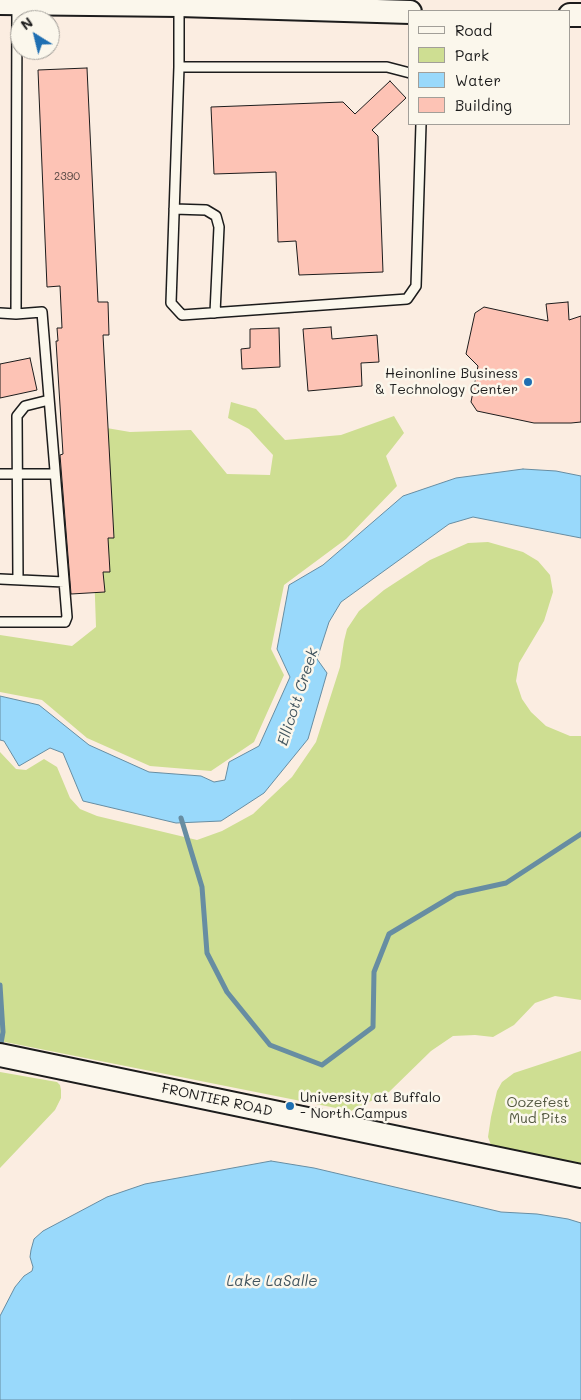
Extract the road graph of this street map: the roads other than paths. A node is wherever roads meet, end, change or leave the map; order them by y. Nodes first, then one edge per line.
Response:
1 (12, 2) edge
2 (234, 3) edge
3 (180, 5) junction
4 (408, 12) edge
5 (179, 68) junction
6 (408, 72) edge
7 (420, 125) edge
8 (174, 209) junction
9 (0, 313) edge
10 (215, 313) junction
11 (16, 314) junction
12 (49, 400) junction
13 (0, 474) edge
14 (17, 474) junction
15 (55, 474) junction
16 (0, 579) edge
17 (18, 580) junction
18 (64, 582) junction
19 (0, 622) edge
20 (7, 1056) edge
21 (581, 1176) edge

1 - 3 street
1 - 11 lane
2 - 3 street
2 - 4 street
3 - 5 lane
5 - 6 lane
5 - 8 lane
7 - 10 lane
8 - 10 lane
8 - 10 lane
9 - 11 lane
11 - 12 lane
12 - 14 lane
12 - 15 lane
13 - 14 lane
14 - 15 lane
14 - 17 lane
15 - 18 lane
16 - 17 lane
17 - 18 lane
18 - 19 lane
20 - 21 street, FRONTIER ROAD

